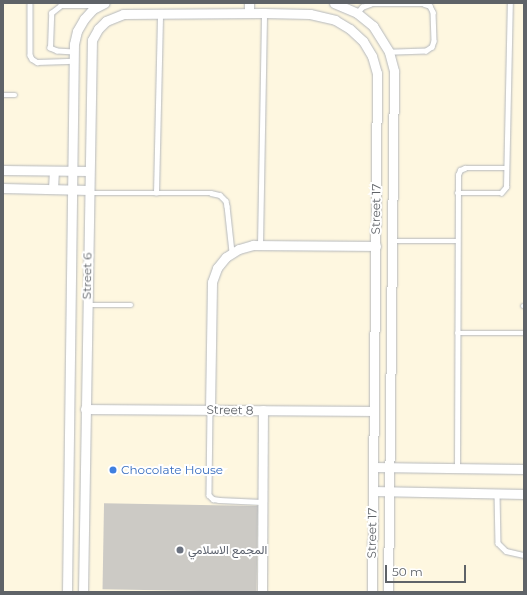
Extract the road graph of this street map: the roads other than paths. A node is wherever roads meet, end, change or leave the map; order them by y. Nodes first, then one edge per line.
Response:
1 (30, 3) edge
2 (226, 3) edge
3 (249, 3) edge
4 (334, 3) edge
5 (510, 3) edge
6 (102, 4) edge
7 (160, 13) junction
8 (225, 13) junction
9 (249, 13) junction
10 (264, 13) junction
11 (357, 13) junction
12 (389, 52) junction
13 (74, 56) junction
14 (3, 95) edge
15 (15, 95) dead end
16 (507, 168) junction
17 (3, 170) edge
18 (54, 171) junction
19 (72, 171) junction
20 (89, 171) junction
21 (3, 188) edge
22 (54, 189) junction
23 (72, 190) junction
24 (89, 192) junction
25 (156, 193) junction
26 (457, 193) junction
27 (393, 241) junction
28 (457, 241) junction
29 (260, 246) junction
30 (376, 246) junction
31 (232, 252) junction
32 (87, 305) junction
33 (131, 305) dead end
34 (457, 333) junction
35 (524, 333) edge
36 (85, 409) junction
37 (210, 410) junction
38 (263, 410) junction
39 (374, 411) junction
40 (69, 464) junction
41 (85, 464) junction
42 (373, 467) junction
43 (390, 467) junction
44 (457, 468) junction
45 (524, 469) edge
46 (373, 491) junction
47 (390, 492) junction
48 (497, 493) junction
49 (524, 494) edge
50 (262, 502) junction
51 (524, 555) edge
52 (67, 592) edge
53 (83, 592) edge
54 (262, 592) edge
55 (372, 592) edge
56 (388, 592) edge

1 - 13 lane
2 - 8 street
3 - 9 street
4 - 11 street, Street 17
5 - 16 lane
6 - 13 street, Street 6
6 - 13 lane
7 - 8 street, Street 17
7 - 20 street, Street 6
7 - 25 lane
8 - 9 street, Street 17
9 - 10 street, Street 17
10 - 29 lane
10 - 30 street, Street 17
11 - 12 street, Street 17
11 - 12 lane
12 - 27 street, Street 17
13 - 19 street, Street 6
14 - 15 lane
16 - 26 lane
16 - 26 lane
17 - 18 street
18 - 19 street
18 - 22 street
19 - 20 street
19 - 23 street, Street 6
20 - 24 street, Street 6
21 - 22 street
22 - 23 street
23 - 24 street
23 - 40 street, Street 6
24 - 25 lane
24 - 32 street, Street 6
25 - 31 lane
26 - 28 lane
27 - 28 lane
27 - 43 street, Street 17
28 - 34 lane
29 - 30 street
29 - 31 street
30 - 39 street, Street 17
31 - 37 street
32 - 33 lane
32 - 36 street, Street 6
34 - 35 lane
34 - 44 lane
36 - 37 street, Street 8
36 - 41 street, Street 6
37 - 38 street, Street 8
37 - 50 lane
38 - 39 street, Street 8
38 - 50 street
39 - 42 street, Street 17
40 - 41 street
40 - 52 street, Street 6
41 - 53 street, Street 6
42 - 43 street
42 - 46 street, Street 17
43 - 44 street
43 - 47 street, Street 17
44 - 45 street
46 - 47 street
46 - 55 street, Street 17
47 - 48 street
47 - 56 street, Street 17
48 - 49 street
48 - 51 lane
50 - 54 street

